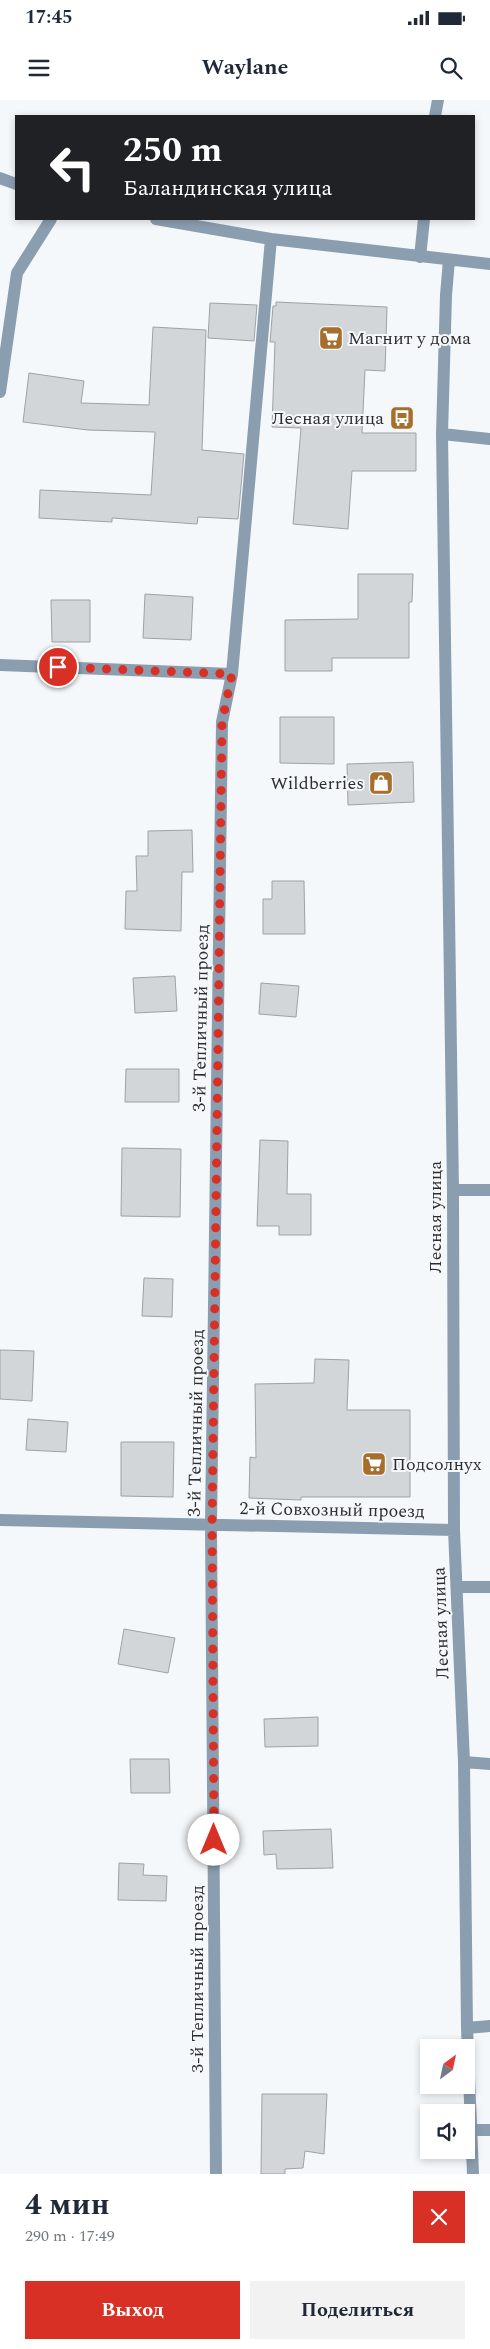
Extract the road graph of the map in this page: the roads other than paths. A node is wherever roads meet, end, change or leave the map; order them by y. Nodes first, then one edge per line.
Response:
1 (438, 100) edge
2 (435, 115) edge
3 (0, 178) edge
4 (15, 184) edge
5 (50, 220) edge
6 (162, 220) edge
7 (424, 220) edge
8 (272, 239) junction
9 (420, 257) junction
10 (449, 260) junction
11 (490, 264) edge
12 (0, 392) edge
13 (442, 434) junction
14 (490, 439) edge
15 (0, 665) edge
16 (232, 674) junction
17 (453, 1190) junction
18 (490, 1190) edge
19 (0, 1520) edge
20 (212, 1525) junction
21 (454, 1530) junction
22 (457, 1587) junction
23 (490, 1587) edge
24 (464, 1762) junction
25 (490, 1764) edge
26 (490, 2026) edge
27 (468, 2028) junction
28 (471, 2104) edge
29 (475, 2130) edge
30 (490, 2130) edge
31 (473, 2159) edge
32 (216, 2174) edge
33 (473, 2174) edge

1 - 2 street
3 - 4 street
5 - 12 street
6 - 8 street
7 - 9 street
8 - 9 street
8 - 16 street, 3-й Тепличный проезд
9 - 10 street
10 - 11 street
10 - 13 street, Лесная улица
13 - 14 street
13 - 17 street, Лесная улица
15 - 16 street
16 - 20 street, 3-й Тепличный проезд
17 - 18 street
17 - 21 street, Лесная улица
19 - 20 street, 2-й Совхозный проезд
20 - 21 street, 2-й Совхозный проезд
20 - 32 street, 3-й Тепличный проезд
21 - 22 street, Лесная улица
22 - 23 street
22 - 24 street, Лесная улица
24 - 25 street
24 - 27 street, Лесная улица
26 - 27 street
27 - 28 street, Лесная улица
29 - 30 street
31 - 33 street, Лесная улица

